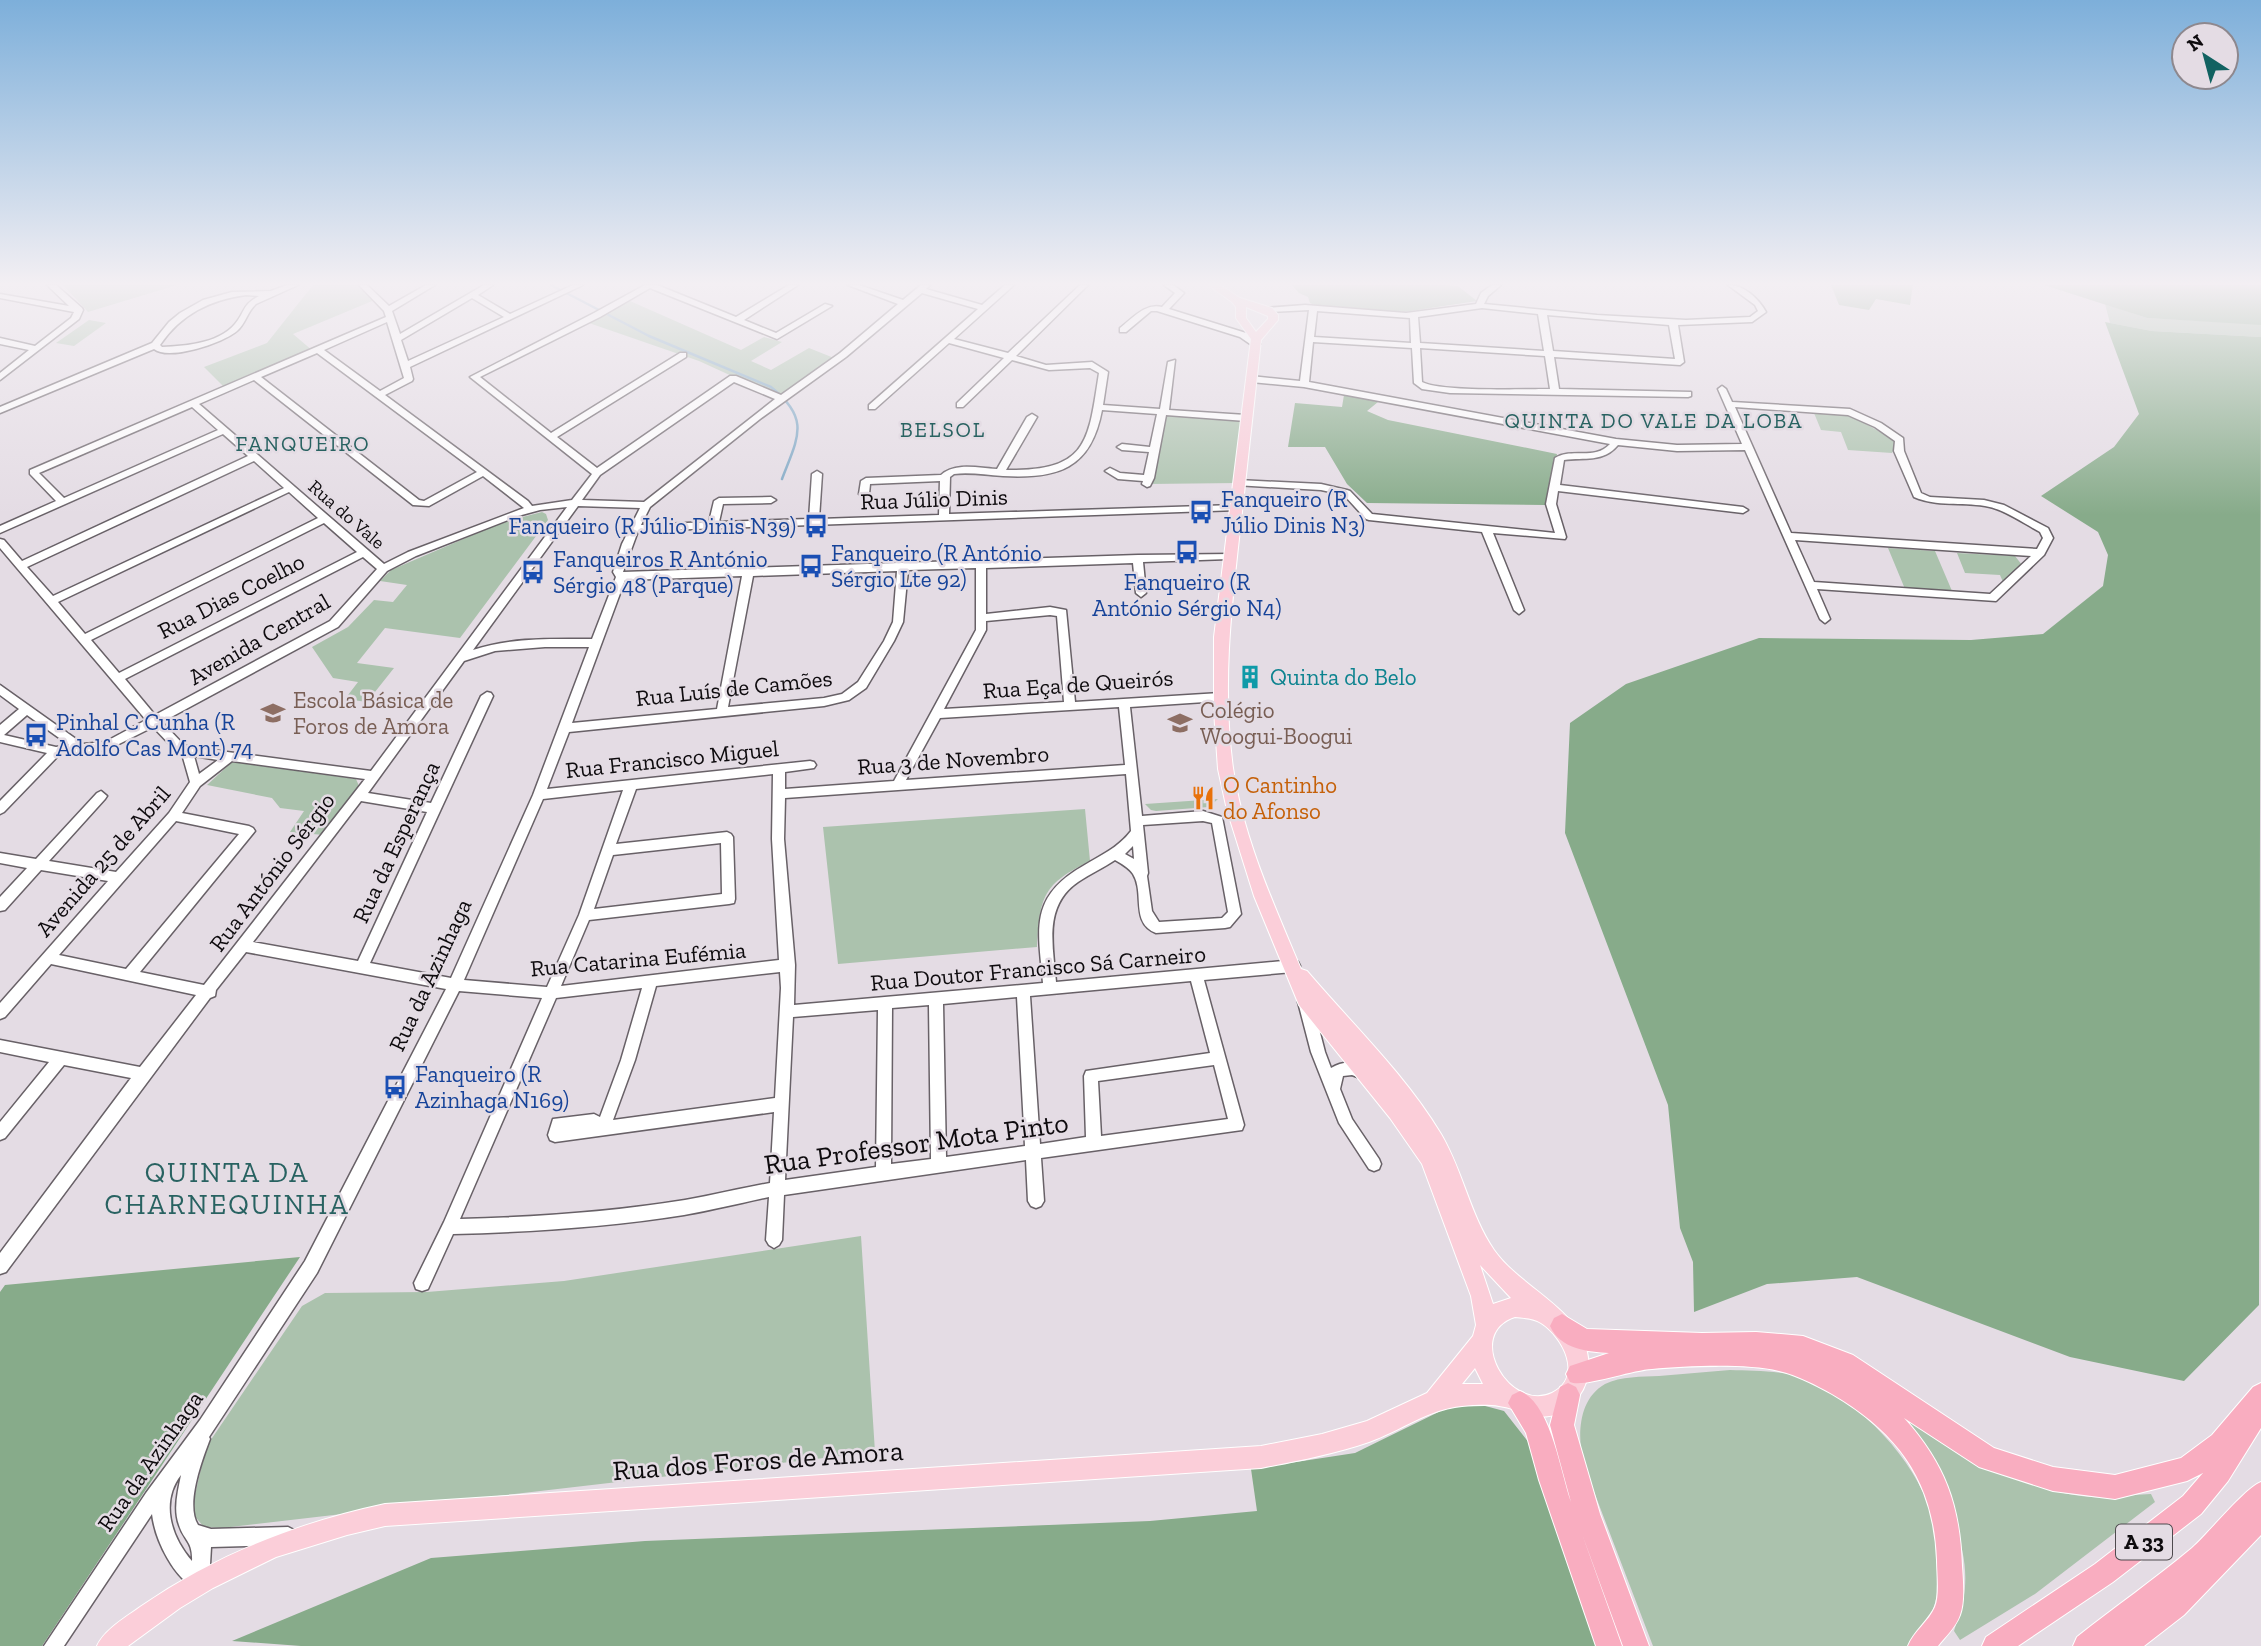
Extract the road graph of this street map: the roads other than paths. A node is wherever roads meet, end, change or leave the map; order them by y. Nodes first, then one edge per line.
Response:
1 (20, 362) edge
2 (115, 362) edge
3 (288, 362) edge
4 (336, 362) edge
5 (404, 362) edge
6 (414, 362) edge
7 (504, 362) edge
8 (672, 362) edge
9 (834, 362) edge
10 (923, 362) edge
11 (1004, 362) edge
12 (1026, 362) edge
13 (1172, 362) dead end
14 (1250, 362) edge
15 (1307, 362) edge
16 (1416, 362) edge
17 (1549, 362) edge
18 (405, 366) junction
19 (255, 376) junction
20 (0, 377) edge
21 (1251, 379) junction
22 (1304, 384) junction
23 (1722, 389) dead end
24 (1555, 391) junction
25 (380, 394) junction
26 (1688, 394) dead end
27 (782, 399) junction
28 (23, 400) junction
29 (0, 402) edge
30 (193, 403) junction
31 (1728, 404) junction
32 (960, 405) dead end
33 (872, 407) dead end
34 (1097, 407) junction
35 (0, 410) edge
36 (1163, 413) junction
37 (1031, 416) dead end
38 (1246, 418) junction
39 (225, 430) junction
40 (551, 437) junction
41 (1616, 442) junction
42 (1122, 447) dead end
43 (1747, 447) junction
44 (1155, 450) junction
45 (255, 457) junction
46 (1110, 471) dead end
47 (484, 472) junction
48 (597, 473) junction
49 (1000, 473) junction
50 (817, 474) dead end
51 (945, 478) junction
52 (1238, 483) junction
53 (1554, 487) junction
54 (290, 488) junction
55 (864, 494) dead end
56 (771, 500) dead end
57 (62, 502) junction
58 (577, 503) junction
59 (646, 505) junction
60 (1235, 508) junction
61 (529, 509) junction
62 (1743, 510) dead end
63 (325, 518) junction
64 (944, 518) junction
65 (814, 522) junction
66 (713, 526) junction
67 (634, 528) junction
68 (1486, 529) junction
69 (0, 530) edge
70 (1788, 536) junction
71 (1, 545) edge
72 (364, 552) junction
73 (2040, 552) junction
74 (1229, 555) junction
75 (1138, 558) junction
76 (981, 563) junction
77 (21, 566) junction
78 (903, 566) junction
79 (383, 569) junction
80 (748, 573) junction
81 (621, 577) junction
82 (1810, 586) junction
83 (1141, 593) dead end
84 (52, 601) junction
85 (1519, 610) dead end
86 (982, 618) junction
87 (1825, 619) dead end
88 (487, 624) junction
89 (84, 639) junction
90 (509, 643) junction
91 (596, 643) junction
92 (460, 659) junction
93 (118, 678) junction
94 (0, 689) edge
95 (487, 696) dead end
96 (1220, 697) junction
97 (1124, 702) junction
98 (1070, 706) junction
99 (27, 708) junction
100 (722, 711) junction
101 (938, 714) junction
102 (155, 722) junction
103 (563, 728) junction
104 (0, 732) edge
105 (0, 738) edge
106 (82, 750) junction
107 (56, 751) junction
108 (187, 751) junction
109 (230, 756) junction
110 (810, 765) dead end
111 (779, 768) junction
112 (1132, 769) junction
113 (374, 776) junction
114 (196, 783) junction
115 (898, 785) junction
116 (631, 786) junction
117 (778, 794) junction
118 (539, 795) junction
119 (101, 796) dead end
120 (359, 796) junction
121 (434, 808) junction
122 (0, 809) edge
123 (173, 816) junction
124 (1137, 827) junction
125 (609, 850) junction
126 (1117, 855) junction
127 (0, 858) edge
128 (38, 864) junction
129 (1142, 876) junction
130 (116, 877) junction
131 (0, 906) edge
132 (585, 915) junction
133 (245, 946) junction
134 (47, 958) junction
135 (788, 965) junction
136 (1293, 967) junction
137 (361, 968) junction
138 (129, 975) junction
139 (1196, 975) junction
140 (650, 982) junction
141 (455, 985) junction
142 (1050, 988) junction
143 (1023, 990) junction
144 (210, 992) junction
145 (550, 993) junction
146 (936, 999) junction
147 (1305, 1000) junction
148 (885, 1003) junction
149 (787, 1012) junction
150 (0, 1013) edge
151 (0, 1046) edge
152 (61, 1058) junction
153 (1219, 1058) junction
154 (143, 1074) junction
155 (1364, 1074) junction
156 (1332, 1091) junction
157 (782, 1104) junction
158 (603, 1127) joint
159 (0, 1133) edge
160 (1094, 1143) junction
161 (1033, 1150) junction
162 (939, 1164) junction
163 (1374, 1164) dead end
164 (883, 1173) junction
165 (777, 1189) junction
166 (1036, 1201) dead end
167 (449, 1227) junction
168 (774, 1240) dead end
169 (0, 1266) edge
170 (422, 1283) dead end
171 (1542, 1311) junction
172 (1562, 1326) junction
173 (1483, 1334) junction
174 (1573, 1384) junction
175 (2261, 1395) edge
176 (1513, 1399) junction
177 (1435, 1401) junction
178 (2261, 1404) edge
179 (206, 1426) junction
180 (171, 1472) junction
181 (2261, 1494) edge
182 (2261, 1517) edge
183 (192, 1532) junction
184 (303, 1535) junction
185 (200, 1582) junction
186 (53, 1646) edge
187 (109, 1646) edge
188 (1609, 1646) edge
189 (1636, 1646) edge
190 (1921, 1646) edge
191 (1995, 1646) edge
192 (2085, 1646) edge
193 (2122, 1646) edge

1 - 20 street
2 - 28 street
3 - 19 street
4 - 25 street
5 - 18 street
6 - 18 street
7 - 40 street
8 - 40 street
9 - 27 street
10 - 33 street
11 - 32 street
12 - 34 street
13 - 36 street
14 - 21 main road
15 - 22 street
16 - 24 street
17 - 24 street
18 - 25 street
19 - 30 street
19 - 47 street
21 - 22 street
21 - 38 main road
22 - 41 street
23 - 31 street
24 - 26 street
25 - 47 street
27 - 48 street
27 - 59 street
28 - 29 street
28 - 35 street
30 - 39 street, Rua do Vale
30 - 57 street
31 - 43 street
31 - 73 street
34 - 36 street
34 - 49 street
36 - 38 street
36 - 44 street
37 - 49 street
38 - 52 main road
39 - 45 street, Rua do Vale
39 - 57 street
40 - 48 street
41 - 43 street
41 - 53 street
42 - 44 street
43 - 70 street
44 - 46 street
45 - 54 street, Rua do Vale
45 - 77 street
47 - 61 street
48 - 58 street
49 - 51 street
50 - 65 street
51 - 55 street
51 - 64 street
52 - 60 main road
52 - 68 street
53 - 62 street
53 - 68 street
54 - 63 street, Rua do Vale
54 - 84 street
56 - 66 street
57 - 69 street
58 - 59 street, Avenida Central
58 - 61 street, Avenida Central
58 - 88 street, Rua António Sérgio
59 - 67 street, Rua da Azinhaga
60 - 64 street, Rua Júlio Dinis
60 - 74 main road
61 - 79 street, Avenida Central
63 - 72 street, Rua do Vale
63 - 89 street
64 - 65 street, Rua Júlio Dinis
65 - 66 street, Rua Júlio Dinis
66 - 67 street, Rua Júlio Dinis
67 - 81 street, Rua da Azinhaga
68 - 85 street
70 - 73 street
70 - 82 street
71 - 77 street
72 - 79 street, Rua do Vale
72 - 93 street, Rua Dias Coelho
73 - 82 street
74 - 75 street
74 - 96 main road
75 - 76 street
75 - 83 street
76 - 78 street
76 - 86 street
77 - 84 street
78 - 80 street
78 - 100 street, Rua Luís de Camões
79 - 102 street, Avenida Central
80 - 81 street
80 - 100 street
81 - 91 street, Rua da Azinhaga
82 - 87 street
84 - 89 street
86 - 98 street
86 - 101 street
88 - 90 street
88 - 92 street, Rua António Sérgio
89 - 93 street
90 - 91 street
90 - 92 street
91 - 103 street, Rua da Azinhaga
92 - 113 street, Rua António Sérgio
93 - 102 street
94 - 99 street
95 - 121 street, Rua da Esperança
96 - 97 street, Rua Eça de Queirós
96 - 136 main road
97 - 98 street, Rua Eça de Queirós
97 - 112 street
98 - 101 street, Rua Eça de Queirós
99 - 104 street
99 - 106 street
100 - 103 street, Rua Luís de Camões
101 - 115 street
102 - 106 street, Avenida Central
102 - 108 street
103 - 118 street, Rua da Azinhaga
105 - 107 street, Avenida Central
106 - 107 street, Avenida Central
107 - 122 street
108 - 109 street
108 - 114 street, Avenida 25 de Abril
109 - 113 street
109 - 114 street
110 - 111 street, Rua Francisco Miguel
111 - 116 street, Rua Francisco Miguel
111 - 117 street
112 - 115 street, Rua 3 de Novembro
112 - 124 street
113 - 120 street, Rua António Sérgio
114 - 123 street, Avenida 25 de Abril
115 - 117 street, Rua 3 de Novembro
116 - 118 street, Rua Francisco Miguel
116 - 125 street
117 - 135 street
118 - 141 street, Rua da Azinhaga
119 - 128 street
120 - 121 street
120 - 133 street, Rua António Sérgio
121 - 137 street, Rua da Esperança
123 - 130 street, Avenida 25 de Abril
123 - 138 street
124 - 126 street
124 - 129 street
124 - 129 street
125 - 132 street
125 - 132 street
126 - 129 street
126 - 142 street
127 - 128 street
128 - 130 street
128 - 131 street
130 - 134 street, Avenida 25 de Abril
132 - 145 street
133 - 137 street, Rua Catarina Eufémia
133 - 144 street, Rua António Sérgio
134 - 138 street
134 - 150 street, Avenida 25 de Abril
135 - 140 street, Rua Catarina Eufémia
135 - 149 street
136 - 139 street, Rua Doutor Francisco Sá Carneiro
136 - 147 main road
136 - 171 main road
137 - 141 street, Rua Catarina Eufémia
138 - 144 street
139 - 142 street, Rua Doutor Francisco Sá Carneiro
139 - 153 street, Rua Professor Mota Pinto
140 - 145 street, Rua Catarina Eufémia
140 - 158 street
141 - 145 street, Rua Catarina Eufémia
141 - 179 street, Rua da Azinhaga
142 - 143 street, Rua Doutor Francisco Sá Carneiro
143 - 146 street, Rua Doutor Francisco Sá Carneiro
143 - 161 street
144 - 154 street, Rua António Sérgio
145 - 167 street
146 - 148 street, Rua Doutor Francisco Sá Carneiro
146 - 162 street
147 - 155 main road
147 - 156 street
148 - 149 street, Rua Doutor Francisco Sá Carneiro
148 - 164 street
149 - 157 street
151 - 152 street
152 - 154 street
152 - 159 street
153 - 160 street
153 - 160 street, Rua Professor Mota Pinto
154 - 169 street, Rua António Sérgio
155 - 156 street
155 - 173 main road
156 - 163 street
157 - 158 street
157 - 165 street
160 - 161 street, Rua Professor Mota Pinto
161 - 162 street, Rua Professor Mota Pinto
161 - 166 street
162 - 164 street, Rua Professor Mota Pinto
164 - 165 street, Rua Professor Mota Pinto
165 - 167 street, Rua Professor Mota Pinto
165 - 168 street
167 - 170 street
171 - 172 main road
171 - 173 main road
172 - 174 main road
172 - 175 highway
173 - 176 main road
173 - 177 main road
174 - 176 main road
174 - 189 highway
174 - 190 highway
176 - 177 main road
176 - 188 highway
177 - 184 main road, Rua dos Foros de Amora
178 - 191 highway, A 33
179 - 180 street, Rua da Azinhaga
179 - 183 street
180 - 185 street
180 - 186 street, Rua da Azinhaga
181 - 192 highway, A 33
182 - 193 highway
183 - 184 street
183 - 185 street
184 - 185 main road, Rua dos Foros de Amora
185 - 187 main road, Rua dos Foros de Amora

